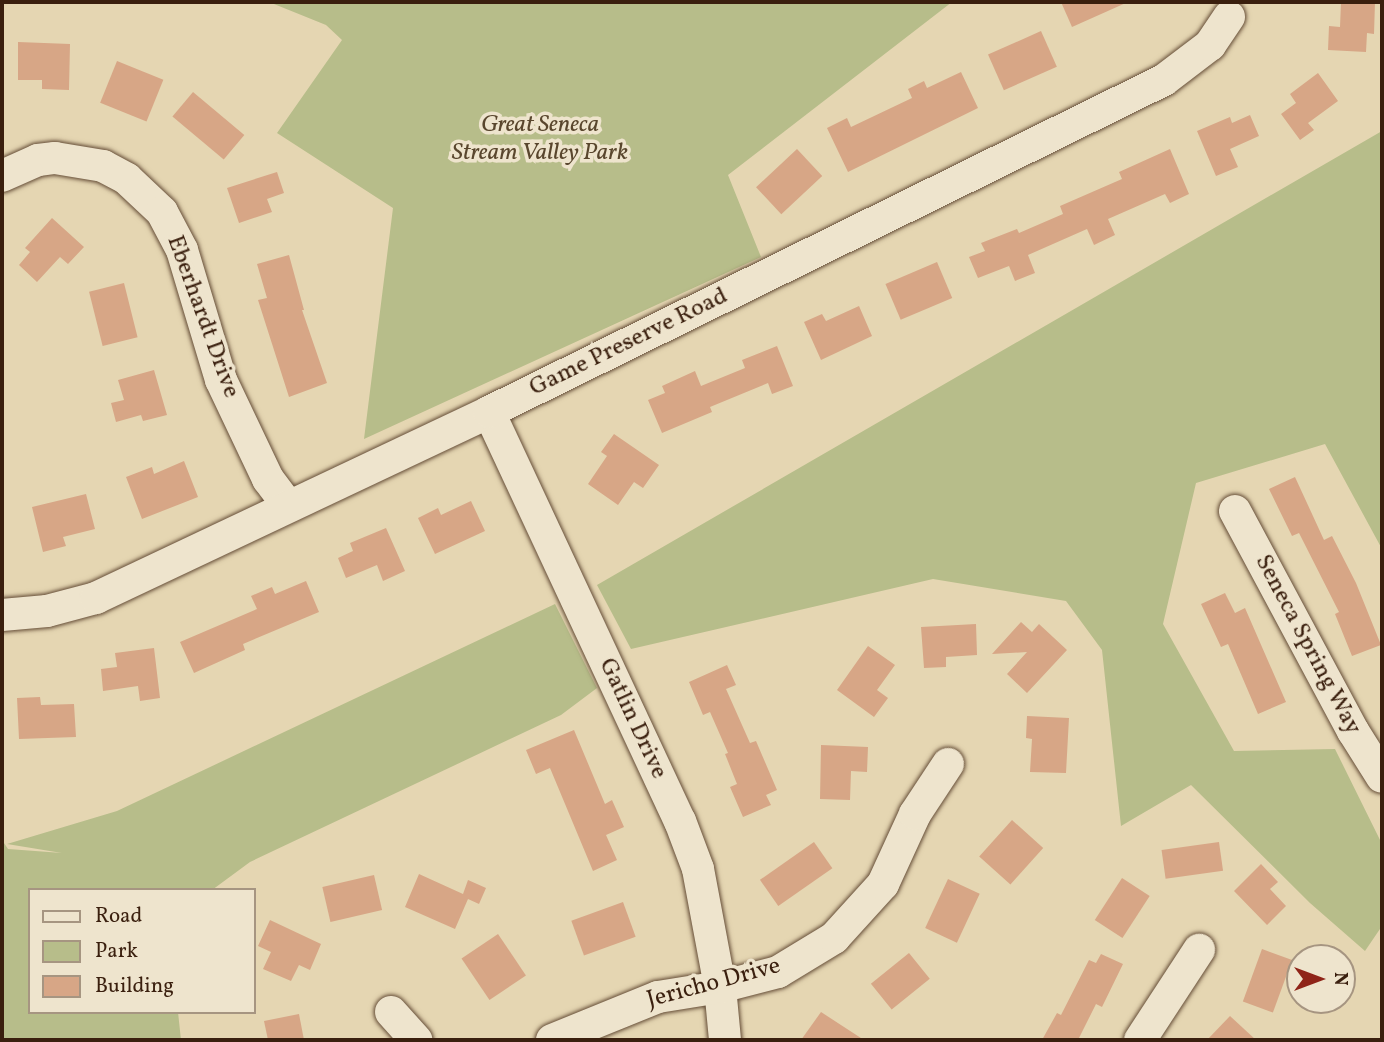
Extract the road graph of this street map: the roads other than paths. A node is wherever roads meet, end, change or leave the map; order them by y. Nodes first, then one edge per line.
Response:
1 (1229, 17) dead end
2 (2, 176) edge
3 (489, 412) junction
4 (288, 506) junction
5 (1235, 511) dead end
6 (2, 615) edge
7 (947, 764) dead end
8 (1382, 777) edge
9 (1199, 950) dead end
10 (720, 986) junction
11 (391, 1012) dead end
12 (416, 1040) edge
13 (552, 1040) edge
14 (725, 1040) edge
15 (1140, 1040) edge

1 - 3 street, Game Preserve Road
2 - 4 street, Eberhardt Drive
3 - 4 street, Game Preserve Road
3 - 10 street, Gatlin Drive
4 - 6 street, Game Preserve Road
5 - 8 street, Seneca Spring Way
7 - 10 street, Jericho Drive
9 - 15 street
10 - 13 street, Jericho Drive
10 - 14 street, Gatlin Drive
11 - 12 street

